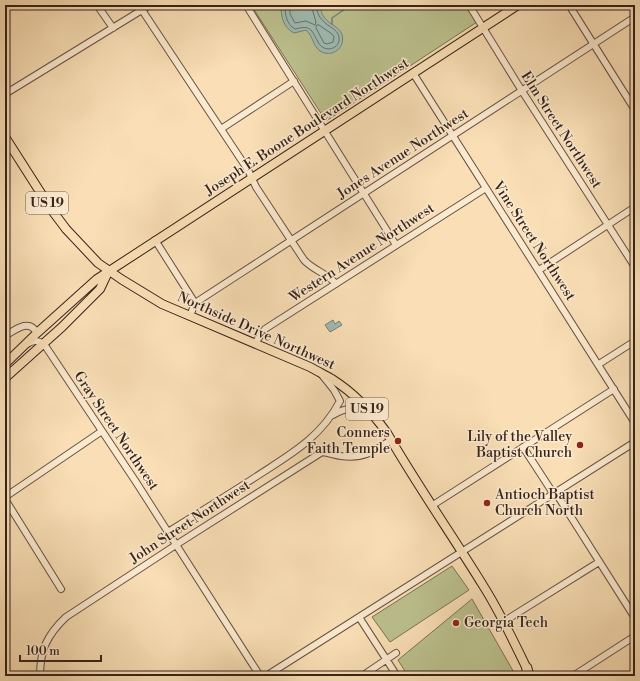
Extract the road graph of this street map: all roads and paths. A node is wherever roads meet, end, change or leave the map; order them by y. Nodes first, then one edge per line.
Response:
1 (97, 5) edge
2 (150, 5) edge
3 (246, 5) edge
4 (469, 5) edge
5 (518, 5) edge
6 (569, 5) edge
7 (142, 10) junction
8 (635, 17) edge
9 (113, 28) junction
10 (483, 28) junction
11 (594, 43) junction
12 (413, 73) junction
13 (294, 81) junction
14 (522, 90) junction
15 (5, 94) edge
16 (635, 110) edge
17 (221, 129) junction
18 (325, 130) junction
19 (452, 136) junction
20 (5, 137) edge
21 (252, 178) junction
22 (486, 188) junction
23 (364, 194) junction
24 (635, 207) edge
25 (608, 225) junction
26 (156, 240) junction
27 (291, 241) junction
28 (396, 245) junction
29 (635, 267) edge
30 (109, 270) junction
31 (539, 270) junction
32 (336, 284) junction
33 (195, 303) junction
34 (190, 316) junction
35 (37, 333) junction
36 (5, 336) edge
37 (635, 341) edge
38 (256, 343) junction
39 (44, 344) junction
40 (21, 348) junction
41 (5, 364) edge
42 (599, 364) junction
43 (320, 373) junction
44 (5, 378) edge
45 (614, 389) junction
46 (372, 414) junction
47 (333, 415) junction
48 (635, 423) edge
49 (102, 431) junction
50 (391, 440) junction
51 (635, 442) edge
52 (523, 447) junction
53 (554, 493) junction
54 (5, 498) edge
55 (433, 505) junction
56 (168, 532) junction
57 (176, 545) junction
58 (462, 552) junction
59 (599, 562) junction
60 (61, 589) dead end
61 (359, 617) junction
62 (635, 618) edge
63 (504, 622) junction
64 (635, 636) edge
65 (396, 653) dead end
66 (387, 660) junction
67 (528, 673) edge
68 (40, 676) edge
69 (260, 676) edge
70 (266, 676) edge
71 (362, 676) edge
72 (397, 676) edge
73 (573, 676) edge

1 - 9 street
2 - 7 street
3 - 13 street
4 - 10 street, Elm Street Northwest
5 - 10 main road, Joseph E. Boone Boulevard Northwest
6 - 11 street
7 - 9 street
7 - 17 street
8 - 11 street, Jones Avenue Northwest
9 - 15 street
10 - 12 main road, Joseph E. Boone Boulevard Northwest
10 - 14 street, Elm Street Northwest
11 - 14 street, Jones Avenue Northwest
11 - 16 street
12 - 18 main road, Joseph E. Boone Boulevard Northwest
12 - 19 street, Vine Street Northwest
13 - 17 street
13 - 18 street
14 - 19 street, Jones Avenue Northwest
14 - 25 street, Elm Street Northwest
17 - 21 street
18 - 21 main road, Joseph E. Boone Boulevard Northwest
18 - 23 street
19 - 22 street, Vine Street Northwest
19 - 23 street, Jones Avenue Northwest
20 - 30 main road, Northside Drive Northwest / US 19
21 - 26 main road, Joseph E. Boone Boulevard Northwest
21 - 27 street
22 - 28 street, Western Avenue Northwest
22 - 31 street, Vine Street Northwest
23 - 27 street, Jones Avenue Northwest
23 - 28 street
24 - 25 street
25 - 29 street, Elm Street Northwest
25 - 31 street
26 - 30 main road, Joseph E. Boone Boulevard Northwest
26 - 33 street
27 - 32 street
27 - 33 street, Jones Avenue Northwest
28 - 32 street, Western Avenue Northwest
30 - 34 main road, Northside Drive Northwest / US 19
30 - 35 main road, Joseph E. Boone Boulevard Northwest
30 - 39 main road
31 - 42 street, Vine Street Northwest
32 - 38 street, Western Avenue Northwest
33 - 34 street
34 - 38 main road, Northside Drive Northwest / US 19
35 - 36 street
35 - 40 main road, Joseph E. Boone Boulevard Northwest
37 - 42 street
38 - 43 main road, Northside Drive Northwest / US 19
39 - 40 street
39 - 44 main road
39 - 49 street, Gray Street Northwest
40 - 41 main road, Joseph E. Boone Boulevard Northwest
42 - 45 street, Vine Street Northwest
43 - 46 main road, Northside Drive Northwest / US 19
43 - 47 street
45 - 48 street, Vine Street Northwest
45 - 52 street
46 - 47 street
46 - 50 main road, Northside Drive Northwest / US 19
47 - 56 street
49 - 54 street
49 - 56 street, Gray Street Northwest
50 - 55 main road, Northside Drive Northwest / US 19
50 - 57 street, John Street Northwest
51 - 53 street
52 - 53 street
52 - 55 street
53 - 58 street
53 - 59 street
54 - 60 street
55 - 58 main road, Northside Drive Northwest / US 19
56 - 57 street, Gray Street Northwest
57 - 68 street, John Street Northwest
57 - 69 street, Gray Street Northwest
58 - 61 street
58 - 63 main road, Northside Drive Northwest / US 19
59 - 62 street
59 - 63 street
61 - 66 street
61 - 70 street
63 - 67 main road, Northside Drive Northwest / US 19
64 - 73 street
65 - 66 street
66 - 71 street
66 - 72 street

